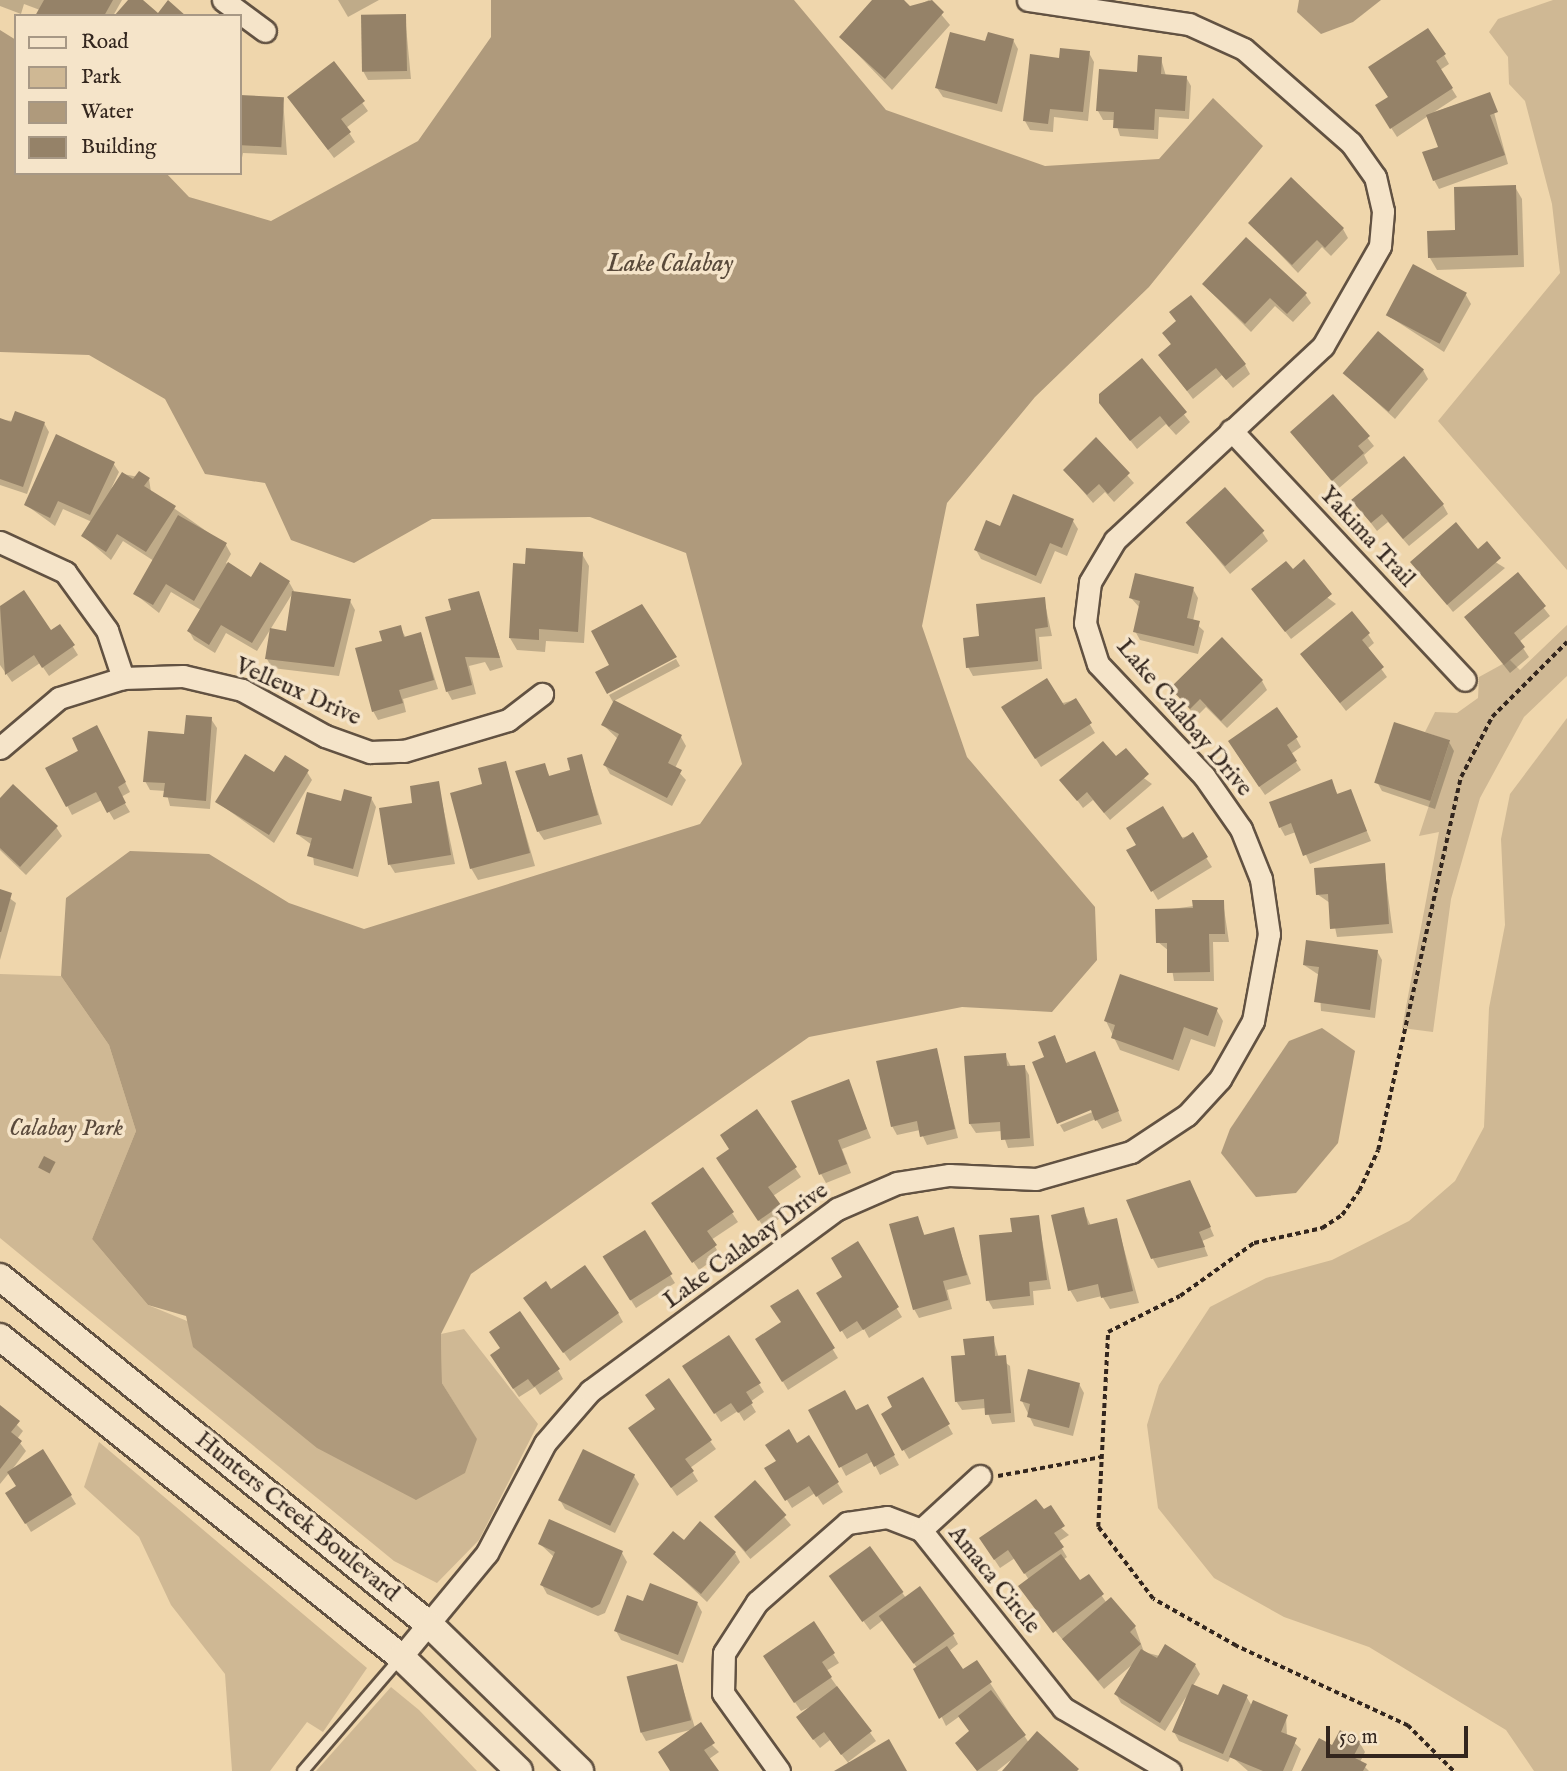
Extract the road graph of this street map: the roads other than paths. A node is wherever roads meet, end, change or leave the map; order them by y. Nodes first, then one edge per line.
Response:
1 (223, 0) edge
2 (1028, 0) edge
3 (1121, 6) edge
4 (242, 14) edge
5 (242, 14) edge
6 (265, 31) dead end
7 (1231, 430) junction
8 (0, 542) edge
9 (123, 678) junction
10 (1465, 680) dead end
11 (542, 694) dead end
12 (0, 748) edge
13 (0, 1277) edge
14 (0, 1337) edge
15 (980, 1476) road end
16 (921, 1530) junction
17 (431, 1626) junction
18 (401, 1657) junction
19 (303, 1771) edge
20 (519, 1771) edge
21 (580, 1771) edge
22 (779, 1771) edge
23 (1170, 1771) edge

1 - 4 street
2 - 3 street, Lake Calabay Drive
3 - 7 street, Lake Calabay Drive
5 - 6 street
7 - 10 street, Yakima Trail
7 - 17 street, Lake Calabay Drive
8 - 9 street
9 - 11 street, Velleux Drive
9 - 12 street, Velleux Drive
13 - 17 street, Hunters Creek Boulevard
14 - 18 street, Hunters Creek Boulevard
15 - 16 street
16 - 22 street, Amaca Circle
16 - 23 street, Amaca Circle
17 - 18 street, Lake Calabay Drive
17 - 21 street, Hunters Creek Boulevard
18 - 19 lane
18 - 20 street, Hunters Creek Boulevard

